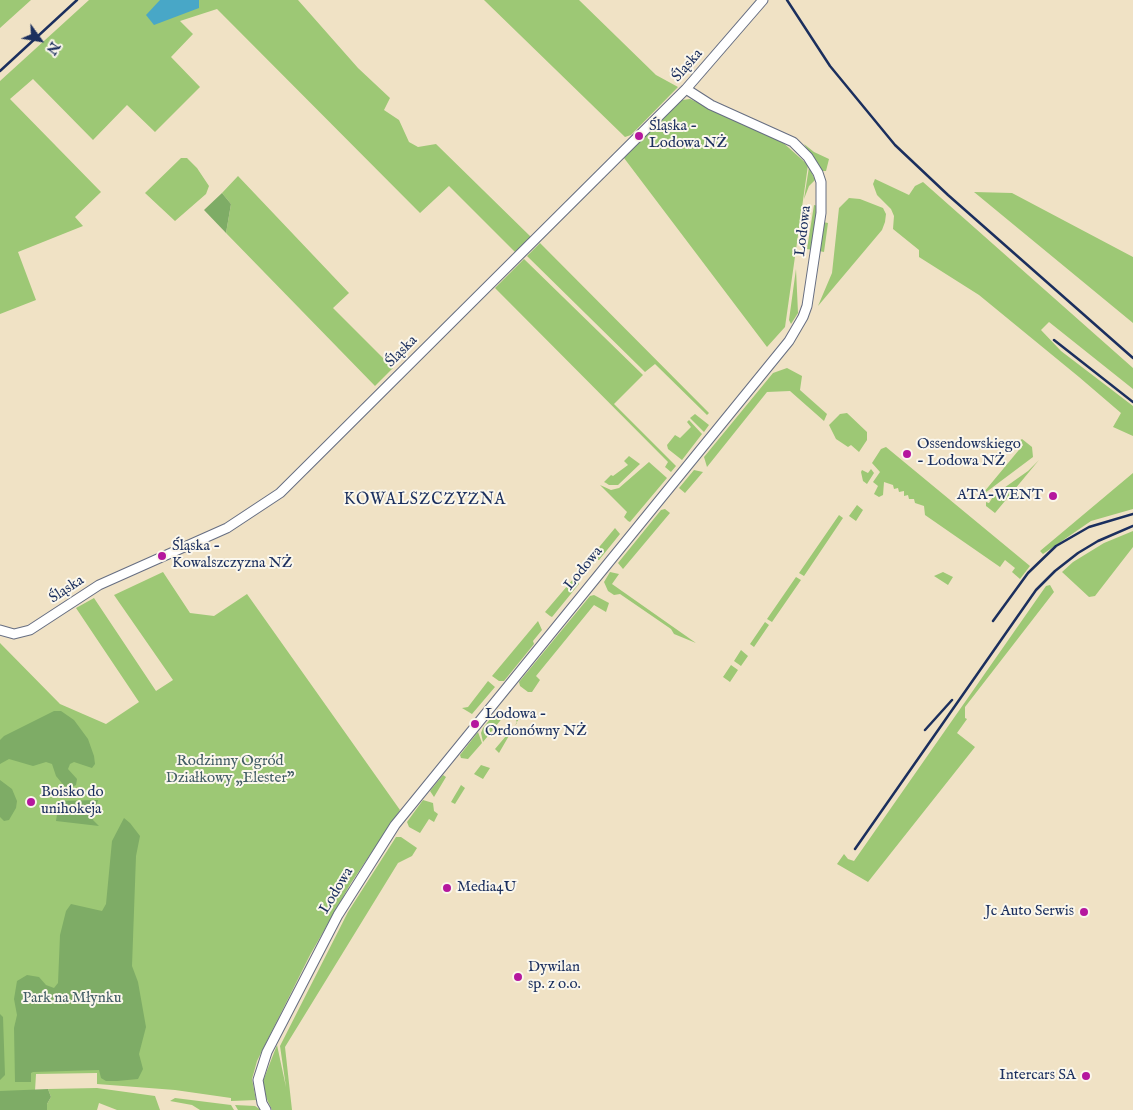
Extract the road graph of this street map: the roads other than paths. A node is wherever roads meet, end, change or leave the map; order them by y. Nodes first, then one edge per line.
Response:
1 (763, 0) edge
2 (686, 89) junction
3 (0, 630) edge
4 (266, 1110) edge

1 - 2 street, Śląska
2 - 3 street, Śląska
2 - 4 street, Lodowa

